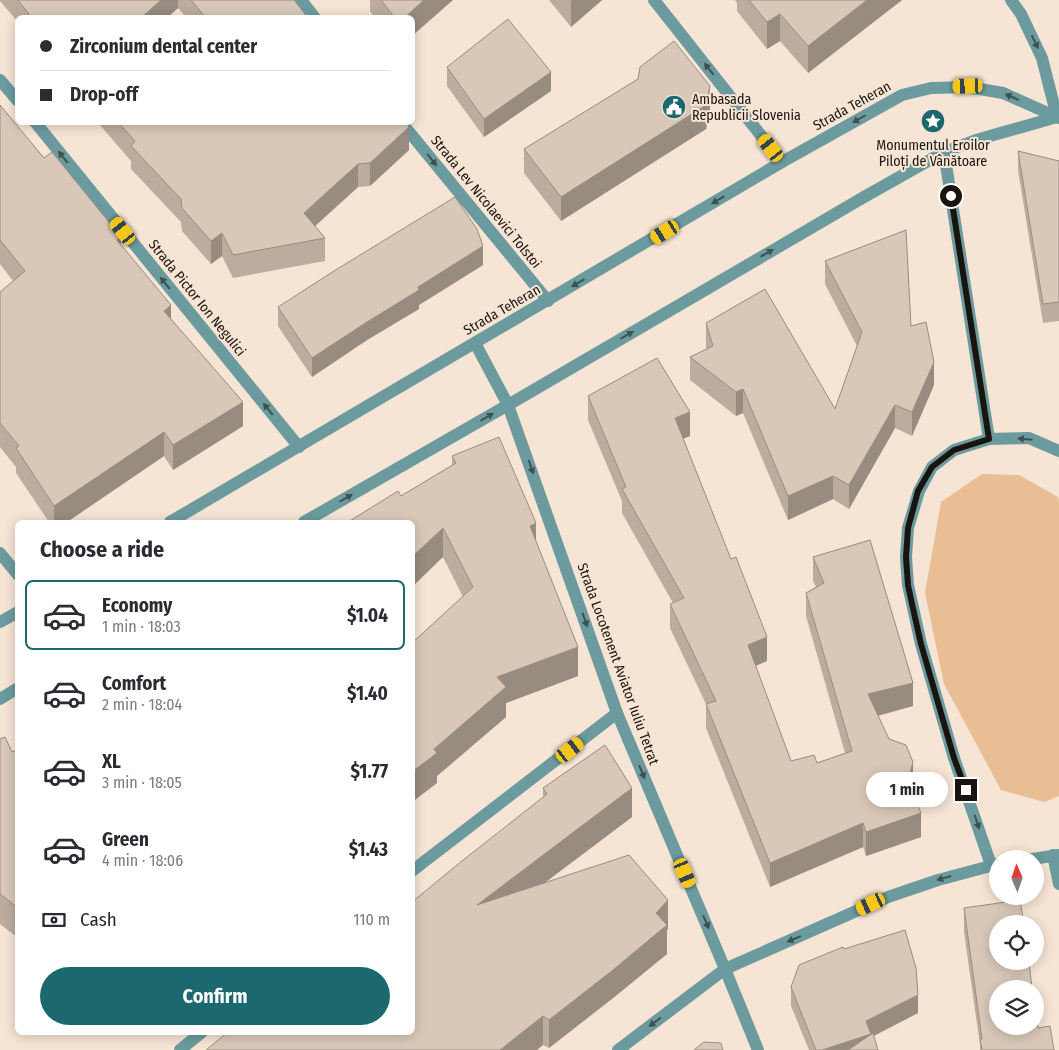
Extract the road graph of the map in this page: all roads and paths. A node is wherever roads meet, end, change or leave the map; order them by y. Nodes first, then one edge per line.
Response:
1 (301, 0) edge
2 (654, 0) edge
3 (1011, 0) edge
4 (313, 15) edge
5 (0, 80) edge
6 (15, 98) edge
7 (1058, 117) edge
8 (37, 125) edge
9 (404, 125) edge
10 (944, 152) junction
11 (782, 162) junction
12 (548, 301) junction
13 (475, 343) junction
14 (508, 405) junction
15 (989, 439) junction
16 (299, 447) junction
17 (1059, 451) edge
18 (173, 520) edge
19 (307, 520) edge
20 (0, 553) edge
21 (15, 571) edge
22 (15, 614) edge
23 (0, 622) edge
24 (15, 690) edge
25 (0, 698) edge
26 (617, 713) junction
27 (989, 851) edge
28 (1056, 855) edge
29 (989, 865) edge
30 (415, 869) edge
31 (1059, 884) edge
32 (725, 968) junction
33 (198, 1035) edge
34 (180, 1050) edge
35 (618, 1050) edge
36 (758, 1050) edge

1 - 4 street
11 -> 2 street
3 -> 7 street
5 - 6 street
7 - 10 street
7 -> 11 street, Strada Teheran
16 -> 8 street, Strada Pictor Ion Negulici
9 -> 12 street, Strada Lev Nicolaevici Tolstoi
14 -> 10 street
10 - 15 street
11 -> 12 street, Strada Teheran
12 - 13 street, Strada Teheran
13 - 14 street, Strada Locotenent Aviator Iuliu Tetrat
13 - 16 street, Strada Teheran
19 -> 14 street
14 -> 26 street, Strada Locotenent Aviator Iuliu Tetrat
17 -> 15 street
15 -> 27 street
16 - 18 street, Strada Teheran
20 - 21 street
22 - 23 street
24 - 25 street
26 - 30 street
26 -> 32 street, Strada Locotenent Aviator Iuliu Tetrat
28 - 31 street
29 -> 32 street
32 -> 35 street
32 - 36 street, Strada Locotenent Aviator Iuliu Tetrat
33 - 34 street

